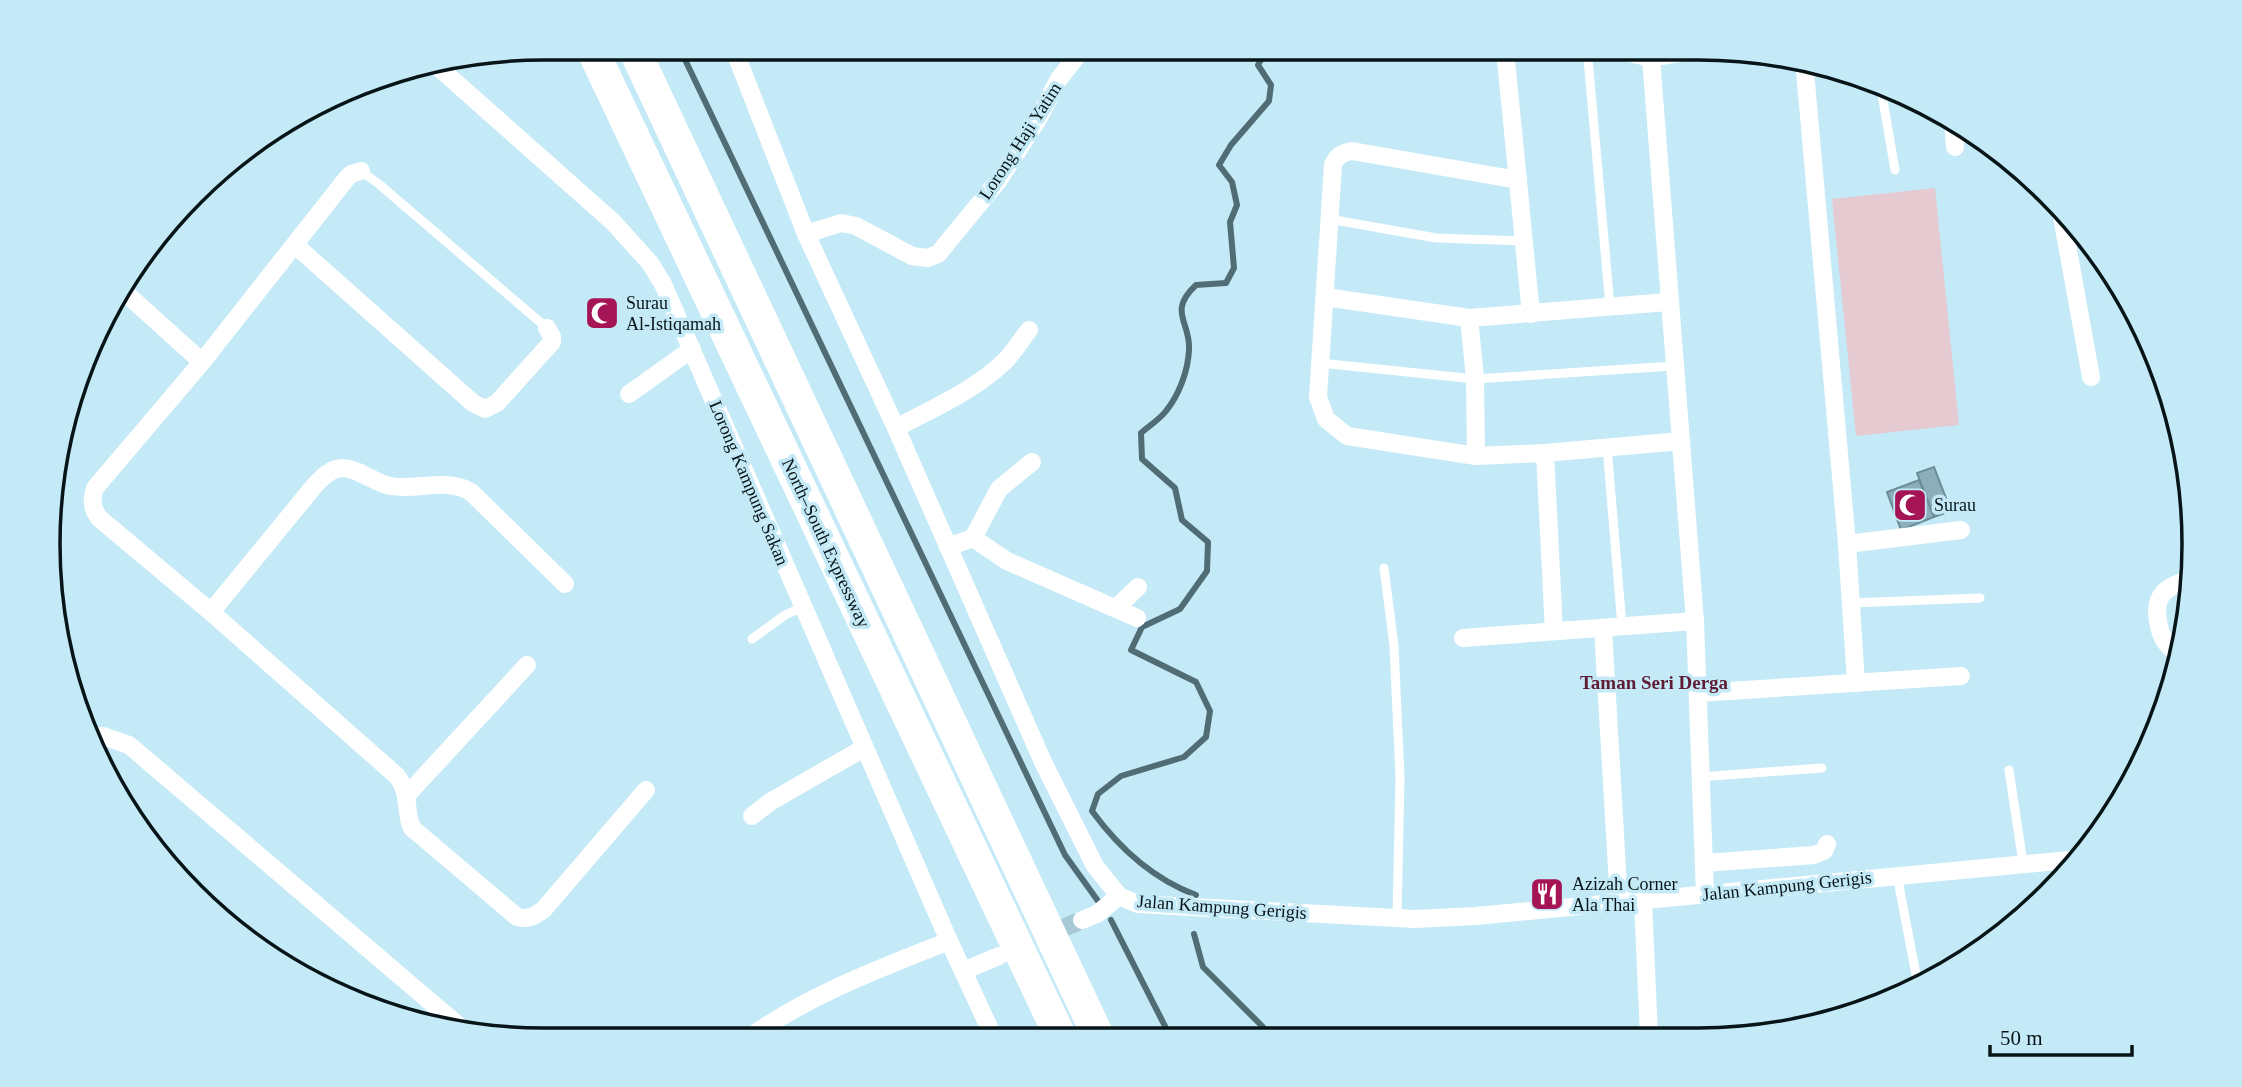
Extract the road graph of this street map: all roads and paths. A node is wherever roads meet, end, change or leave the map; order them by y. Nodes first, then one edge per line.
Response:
1 (597, 60) edge
2 (639, 60) edge
3 (738, 60) edge
4 (1074, 60) edge
5 (1506, 60) edge
6 (1588, 60) edge
7 (1651, 60) edge
8 (442, 71) edge
9 (1805, 72) edge
10 (1882, 95) edge
11 (1955, 133) edge
12 (1955, 146) dead end
13 (1895, 170) dead end
14 (361, 171) joint
15 (1518, 180) junction
16 (1328, 219) junction
17 (2064, 226) edge
18 (806, 234) junction
19 (1525, 241) junction
20 (295, 245) junction
21 (128, 295) edge
22 (1325, 297) junction
23 (1668, 302) junction
24 (1611, 307) junction
25 (1531, 314) junction
26 (1469, 318) junction
27 (547, 328) joint
28 (1029, 330) dead end
29 (692, 349) junction
30 (202, 362) junction
31 (1320, 363) junction
32 (1673, 366) junction
33 (2091, 377) dead end
34 (1475, 379) junction
35 (629, 394) dead end
36 (896, 428) junction
37 (1681, 441) junction
38 (1607, 447) junction
39 (1545, 453) junction
40 (1476, 456) junction
41 (1032, 462) dead end
42 (1961, 530) dead end
43 (973, 538) junction
44 (1847, 544) junction
45 (948, 547) junction
46 (1384, 568) dead end
47 (2180, 583) edge
48 (565, 584) dead end
49 (1138, 587) dead end
50 (1980, 598) dead end
51 (1850, 603) junction
52 (803, 607) junction
53 (1116, 608) junction
54 (211, 612) junction
55 (1137, 618) dead end
56 (1695, 621) junction
57 (1612, 627) junction
58 (1554, 631) junction
59 (1463, 638) dead end
60 (751, 639) dead end
61 (2171, 647) edge
62 (527, 665) dead end
63 (1961, 676) dead end
64 (1856, 683) junction
65 (1698, 692) junction
66 (99, 737) edge
67 (864, 748) junction
68 (1822, 768) dead end
69 (2009, 770) dead end
70 (1699, 777) junction
71 (646, 790) dead end
72 (407, 795) junction
73 (752, 816) dead end
74 (1827, 844) dead end
75 (1704, 863) junction
76 (2023, 863) junction
77 (2061, 864) edge
78 (1897, 875) junction
79 (1705, 894) junction
80 (1119, 896) junction
81 (1643, 901) junction
82 (1619, 903) junction
83 (1397, 918) junction
84 (1082, 920) tunnel mouth
85 (949, 941) junction
86 (999, 956) tunnel mouth
87 (963, 971) junction
88 (1916, 976) edge
89 (450, 1018) edge
90 (764, 1028) edge
91 (989, 1028) edge
92 (1056, 1028) edge
93 (1094, 1028) edge
94 (1649, 1028) edge

1 - 92 highway, North–South Expressway
2 - 93 highway, North–South Expressway
3 - 18 street
4 - 18 street, Lorong Haji Yatim
5 - 15 street
6 - 24 lane
7 - 23 street
8 - 29 street, Lorong Kampung Sakan
9 - 44 street
10 - 13 lane
11 - 12 street
14 - 20 street
14 - 27 lane
15 - 16 street
15 - 19 street
16 - 19 lane
16 - 22 street
17 - 33 street
18 - 36 street
19 - 25 street
20 - 27 street
20 - 30 street
21 - 30 street
22 - 26 street
22 - 31 street
23 - 24 street
23 - 32 street
24 - 25 street
25 - 26 street
26 - 34 street
28 - 36 street
29 - 35 street
29 - 52 street, Lorong Kampung Sakan
30 - 54 street
31 - 34 lane
31 - 40 street
32 - 34 lane
32 - 37 street
34 - 40 street
36 - 45 street
37 - 38 street
37 - 56 street
38 - 39 street
38 - 57 lane
39 - 40 street
39 - 58 street
41 - 43 street
42 - 44 street
43 - 45 street
43 - 53 street
44 - 51 street
45 - 80 street
46 - 83 lane
47 - 61 street
48 - 54 street
49 - 53 street
50 - 51 lane
51 - 64 street
52 - 60 lane
52 - 67 street, Lorong Kampung Sakan
53 - 55 street
54 - 72 street
56 - 57 street
56 - 65 street
57 - 58 street
57 - 82 street
58 - 59 street
62 - 72 street
63 - 64 street
64 - 65 street
65 - 70 street
66 - 89 street
67 - 73 street
67 - 85 street, Lorong Kampung Sakan
68 - 70 lane
69 - 76 lane
70 - 75 street
71 - 72 street
74 - 75 street
75 - 79 street
76 - 77 street, Jalan Kampung Gerigis
76 - 78 street, Jalan Kampung Gerigis
78 - 79 street, Jalan Kampung Gerigis
78 - 88 lane
79 - 81 street, Jalan Kampung Gerigis
80 - 83 street, Jalan Kampung Gerigis
80 - 84 street
81 - 82 street, Jalan Kampung Gerigis
81 - 94 street
82 - 83 street, Jalan Kampung Gerigis
85 - 87 street, Lorong Kampung Sakan
85 - 90 street
86 - 87 street
87 - 91 street, Lorong Kampung Sakan

